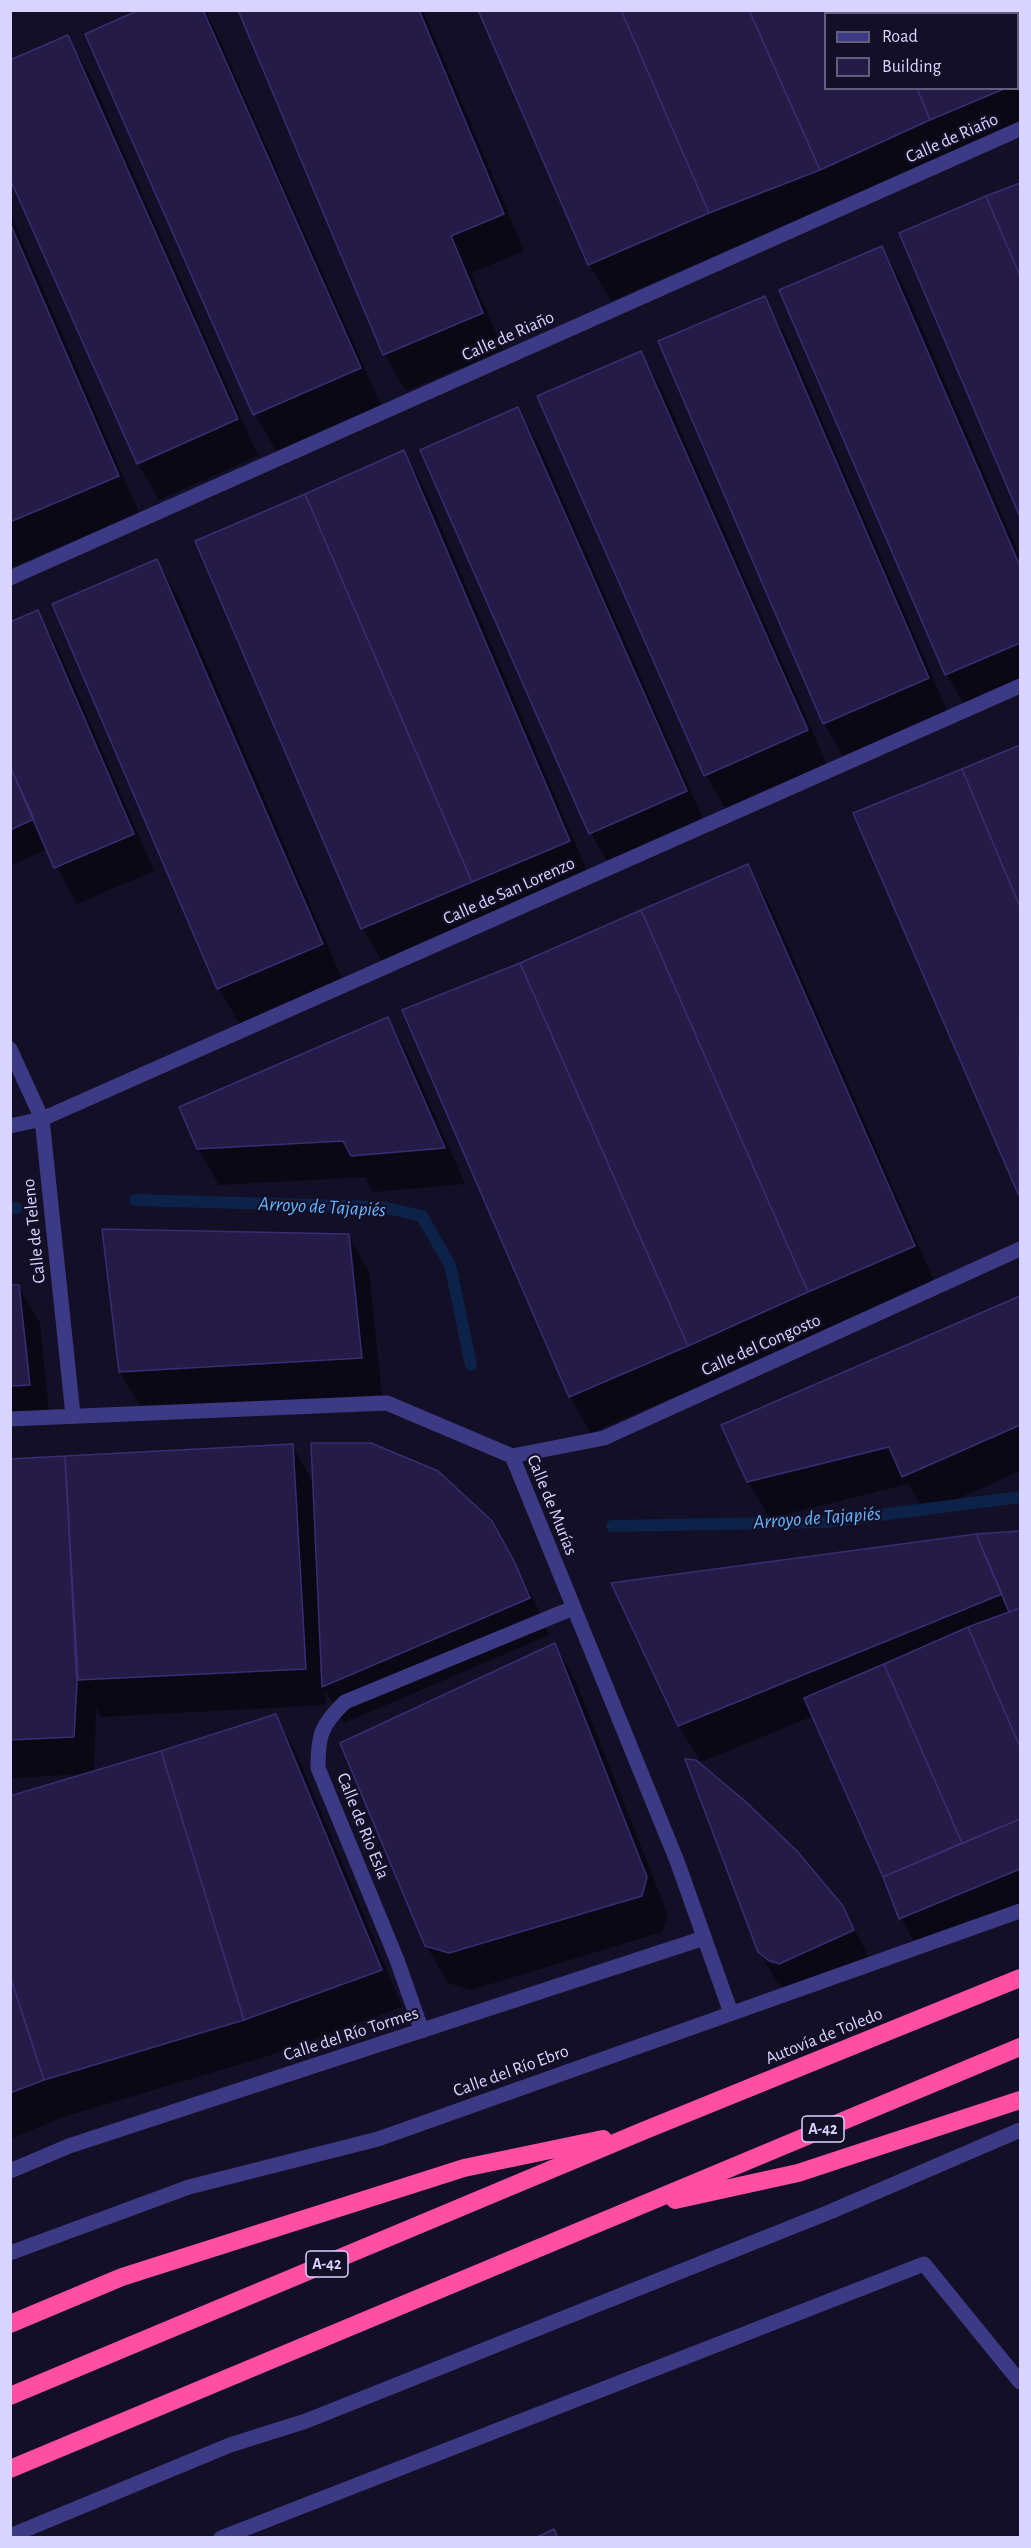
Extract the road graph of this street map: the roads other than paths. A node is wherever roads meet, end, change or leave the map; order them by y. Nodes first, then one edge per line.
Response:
1 (1020, 129) edge
2 (10, 578) edge
3 (1020, 686) edge
4 (10, 1049) edge
5 (42, 1119) junction
6 (10, 1126) edge
7 (1020, 1249) edge
8 (72, 1415) junction
9 (10, 1419) edge
10 (512, 1456) junction
11 (573, 1608) junction
12 (1020, 1911) edge
13 (704, 1938) junction
14 (1020, 1978) edge
15 (731, 2013) junction
16 (422, 2031) junction
17 (1020, 2046) edge
18 (1020, 2100) edge
19 (1020, 2130) edge
20 (643, 2131) junction
21 (10, 2170) edge
22 (626, 2211) junction
23 (10, 2253) edge
24 (10, 2324) edge
25 (1020, 2382) edge
26 (10, 2396) edge
27 (10, 2469) edge
28 (10, 2536) edge
29 (221, 2538) edge

1 - 2 street, Calle de Riaño
3 - 5 street, Calle de San Lorenzo
4 - 5 street, Calle de Teleno
5 - 6 street, Calle de San Lorenzo
5 - 8 street, Calle de Teleno
7 - 10 street, Calle del Congosto
8 - 9 street, Calle de Murías
8 - 10 street, Calle de Murías
10 - 11 street, Calle de Murías
11 - 13 street, Calle de Murías
11 - 16 street, Calle de Rio Esla
12 - 15 street, Calle del Río Ebro
13 - 15 street, Calle de Murías
13 - 16 street, Calle del Río Tormes
14 - 20 highway, Autovía de Toledo / A-42
15 - 23 street, Calle del Río Ebro
16 - 21 street, Calle del Río Tormes
17 - 22 highway, A-42
18 - 22 highway
19 - 28 street
20 - 24 highway
20 - 26 highway, A-42
22 - 27 highway, A-42
25 - 29 street

